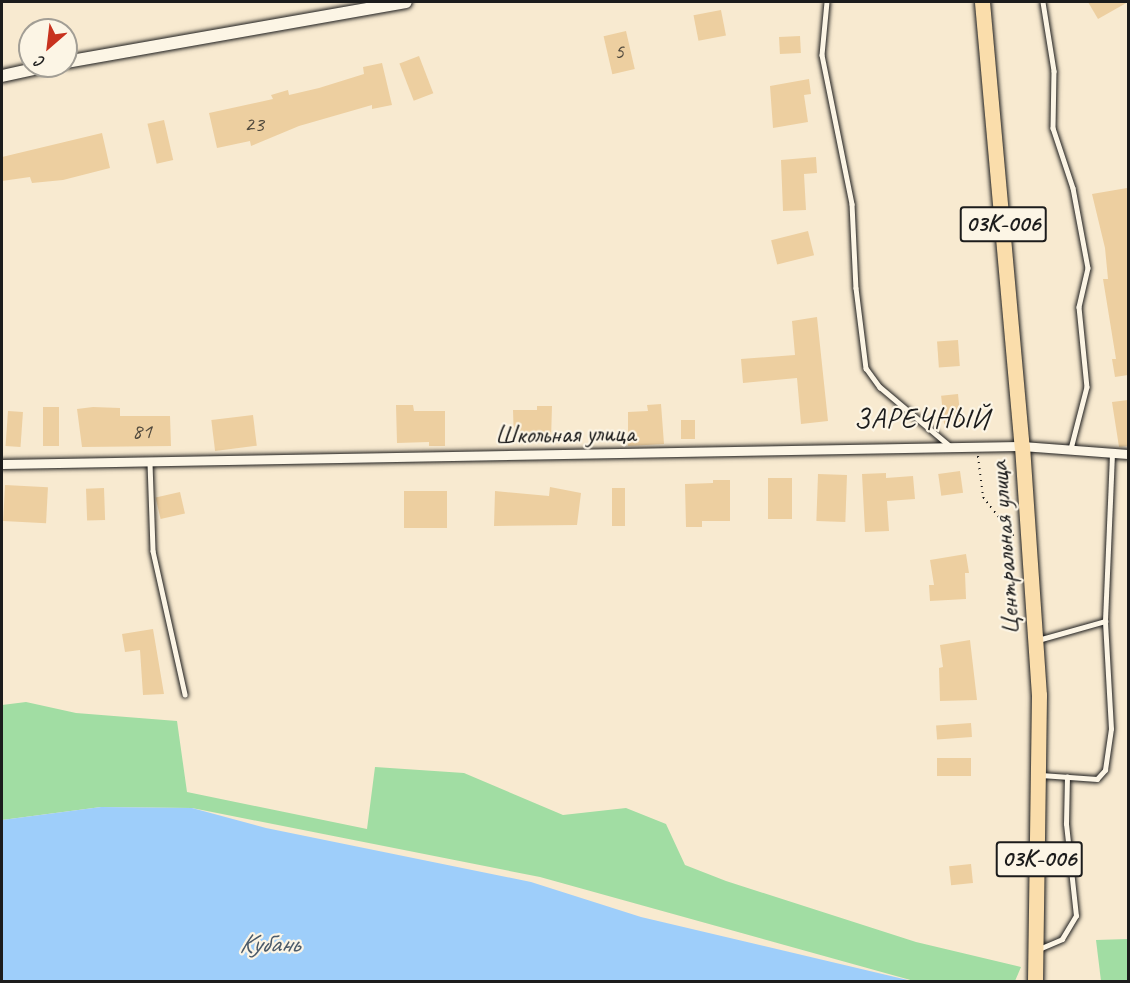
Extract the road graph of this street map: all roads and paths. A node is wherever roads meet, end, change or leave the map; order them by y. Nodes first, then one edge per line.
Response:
1 (406, 2) edge
2 (827, 2) edge
3 (982, 2) edge
4 (1043, 2) edge
5 (78, 60) edge
6 (18, 72) edge
7 (2, 76) edge
8 (1022, 446) junction
9 (977, 447) junction
10 (952, 448) junction
11 (1070, 450) junction
12 (1112, 453) junction
13 (1128, 454) edge
14 (150, 463) junction
15 (2, 464) edge
16 (1017, 542) dead end
17 (1105, 621) junction
18 (1036, 641) junction
19 (184, 694) dead end
20 (1040, 775) junction
21 (1067, 777) junction
22 (1036, 949) junction
23 (1035, 981) edge

1 - 5 street
2 - 10 lane
3 - 8 main road, Центральная улица / 03К-006
4 - 11 lane
6 - 7 street
8 - 9 street, Школьная улица
8 - 11 street, Школьная улица
8 - 18 main road, Центральная улица / 03К-006
9 - 10 street, Школьная улица
9 - 16 path
10 - 14 street, Школьная улица
11 - 12 street, Школьная улица
12 - 13 street, Школьная улица
12 - 17 lane
14 - 15 street, Школьная улица
14 - 19 lane
17 - 18 lane
17 - 21 lane
18 - 20 main road, Центральная улица / 03К-006
20 - 21 lane
20 - 22 main road, Центральная улица / 03К-006
21 - 22 lane
22 - 23 main road, 03К-006

